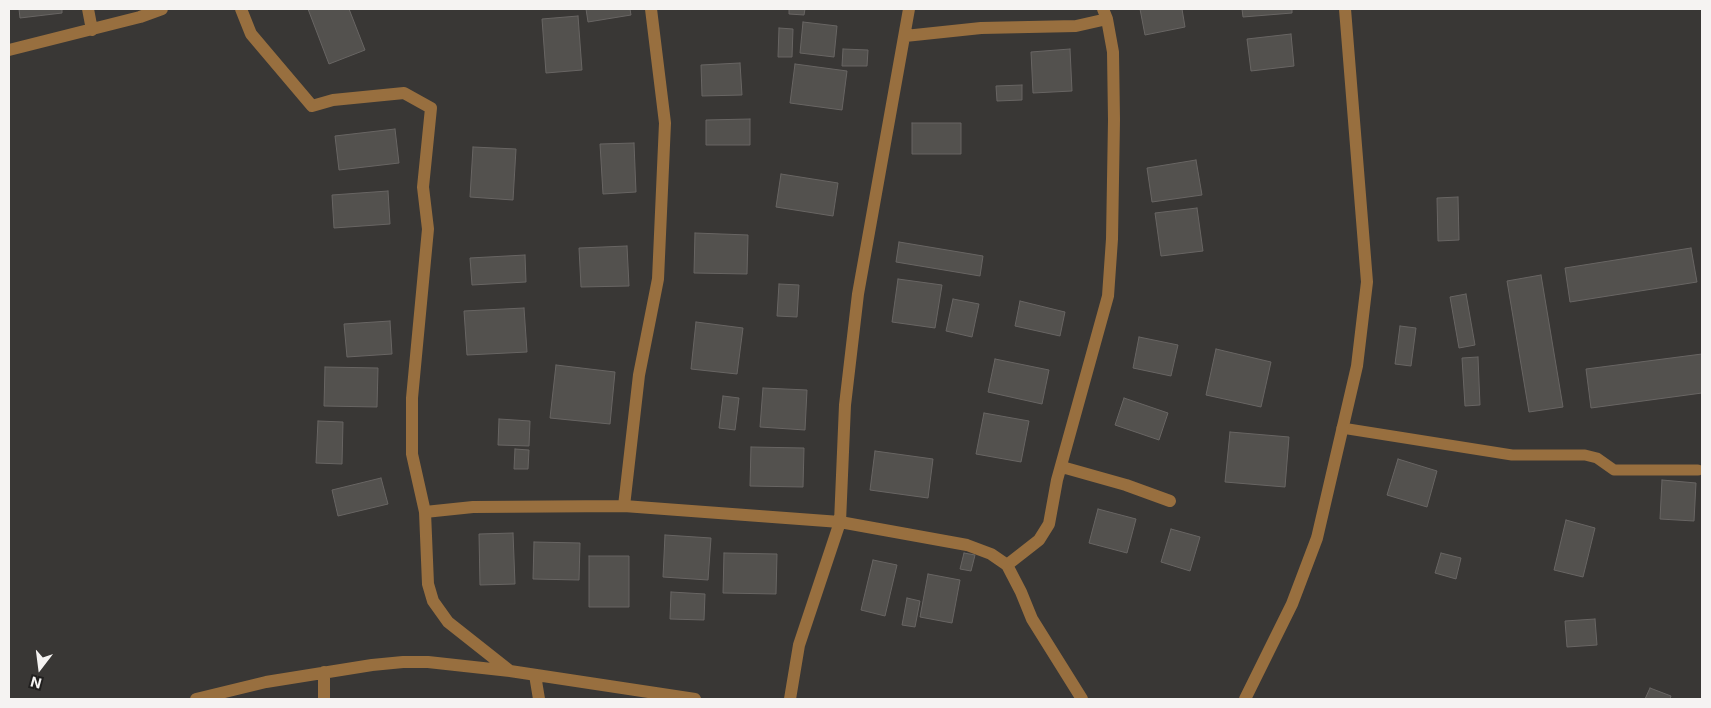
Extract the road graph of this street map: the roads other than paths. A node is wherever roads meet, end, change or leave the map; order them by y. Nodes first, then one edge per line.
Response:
1 (88, 9) edge
2 (162, 9) edge
3 (241, 9) edge
4 (651, 9) edge
5 (909, 9) edge
6 (1345, 9) edge
7 (1105, 14) edge
8 (92, 30) junction
9 (905, 36) junction
10 (9, 50) edge
11 (1342, 428) junction
12 (1062, 466) junction
13 (1698, 470) dead end
14 (1170, 501) dead end
15 (624, 506) junction
16 (425, 512) junction
17 (840, 522) junction
18 (1006, 565) junction
19 (510, 671) junction
20 (324, 672) junction
21 (535, 675) junction
22 (196, 699) edge
23 (324, 699) edge
24 (538, 699) edge
25 (695, 699) edge
26 (790, 699) edge
27 (1082, 699) edge
28 (1245, 699) edge

1 - 8 street
2 - 8 street
3 - 16 street
4 - 15 street
5 - 9 street
6 - 11 street
7 - 9 street
7 - 12 street
8 - 10 street
9 - 17 street
11 - 13 lane
11 - 28 street
12 - 14 street
12 - 18 street
15 - 16 street
15 - 17 street
16 - 19 street
17 - 18 street
17 - 26 street
18 - 27 street
19 - 20 street
19 - 21 street
20 - 22 street
20 - 23 street
21 - 24 street
21 - 25 street

